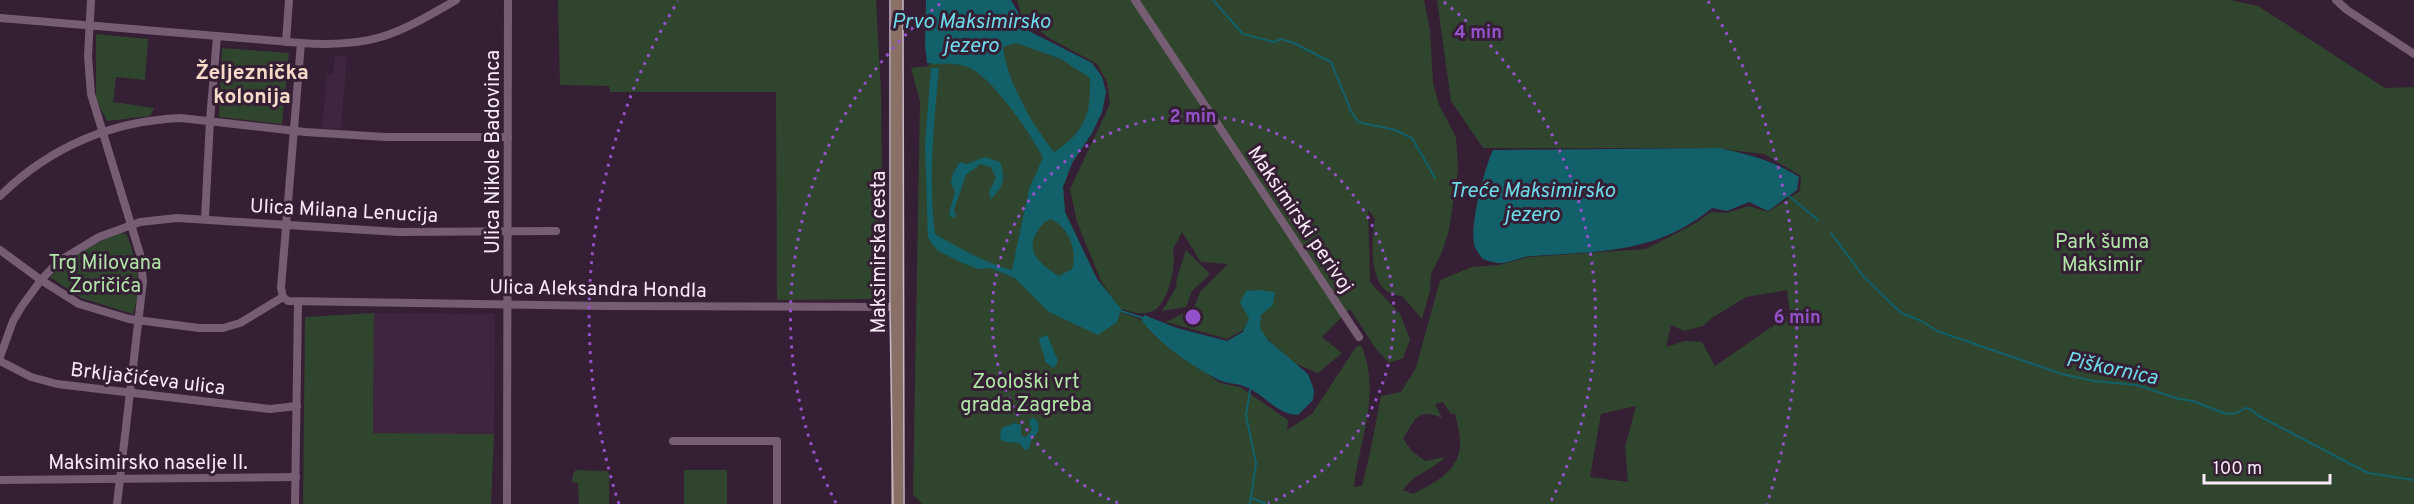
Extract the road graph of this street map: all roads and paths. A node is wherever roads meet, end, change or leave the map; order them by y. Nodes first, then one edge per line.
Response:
1 (91, 0) edge
2 (289, 0) edge
3 (456, 0) edge
4 (508, 0) edge
5 (897, 0) edge
6 (1135, 0) edge
7 (2336, 0) edge
8 (0, 18) edge
9 (90, 25) junction
10 (218, 36) junction
11 (286, 42) junction
12 (301, 43) junction
13 (2414, 54) edge
14 (210, 120) junction
15 (293, 129) junction
16 (103, 131) junction
17 (508, 137) junction
18 (0, 196) edge
19 (205, 219) junction
20 (131, 225) junction
21 (286, 225) junction
22 (508, 231) junction
23 (556, 231) dead end
24 (0, 250) edge
25 (41, 280) junction
26 (283, 297) junction
27 (298, 303) junction
28 (508, 303) junction
29 (897, 307) junction
30 (140, 321) junction
31 (1359, 337) dead end
32 (0, 359) edge
33 (131, 392) junction
34 (297, 406) junction
35 (673, 441) dead end
36 (296, 477) junction
37 (120, 478) junction
38 (0, 480) edge
39 (898, 503) edge
40 (117, 504) edge
41 (295, 504) edge
42 (507, 504) edge
43 (777, 504) edge

1 - 9 street
2 - 11 street
3 - 12 street
4 - 17 street, Ulica Nikole Badovinca
5 - 29 main road, Maksimirska cesta
6 - 31 street, Maksimirski perivoj
7 - 13 street
8 - 9 street
9 - 10 street
9 - 16 street
10 - 11 street
10 - 14 street
11 - 12 street
12 - 15 street
14 - 15 street
14 - 16 street
14 - 19 street
15 - 17 street
15 - 21 street
16 - 18 street
16 - 20 street
17 - 22 street, Ulica Nikole Badovinca
19 - 20 street, Ulica Milana Lenucija
19 - 21 street, Ulica Milana Lenucija
20 - 25 street
20 - 30 street
21 - 22 street, Ulica Milana Lenucija
21 - 26 street
22 - 23 street, Ulica Milana Lenucija
22 - 28 street, Ulica Nikole Badovinca
24 - 25 street
25 - 30 street
25 - 32 street
26 - 27 street
26 - 30 street
27 - 28 street, Ulica Aleksandra Hondla
27 - 34 street
28 - 29 street, Ulica Aleksandra Hondla
28 - 42 street, Ulica Nikole Badovinca
29 - 39 main road, Maksimirska cesta
30 - 33 street
32 - 33 street, Brkljačićeva ulica
33 - 34 street, Brkljačićeva ulica
33 - 37 street
34 - 36 street
35 - 43 street
36 - 37 street, Maksimirsko naselje II.
36 - 41 street
37 - 38 street, Maksimirsko naselje II.
37 - 40 street

